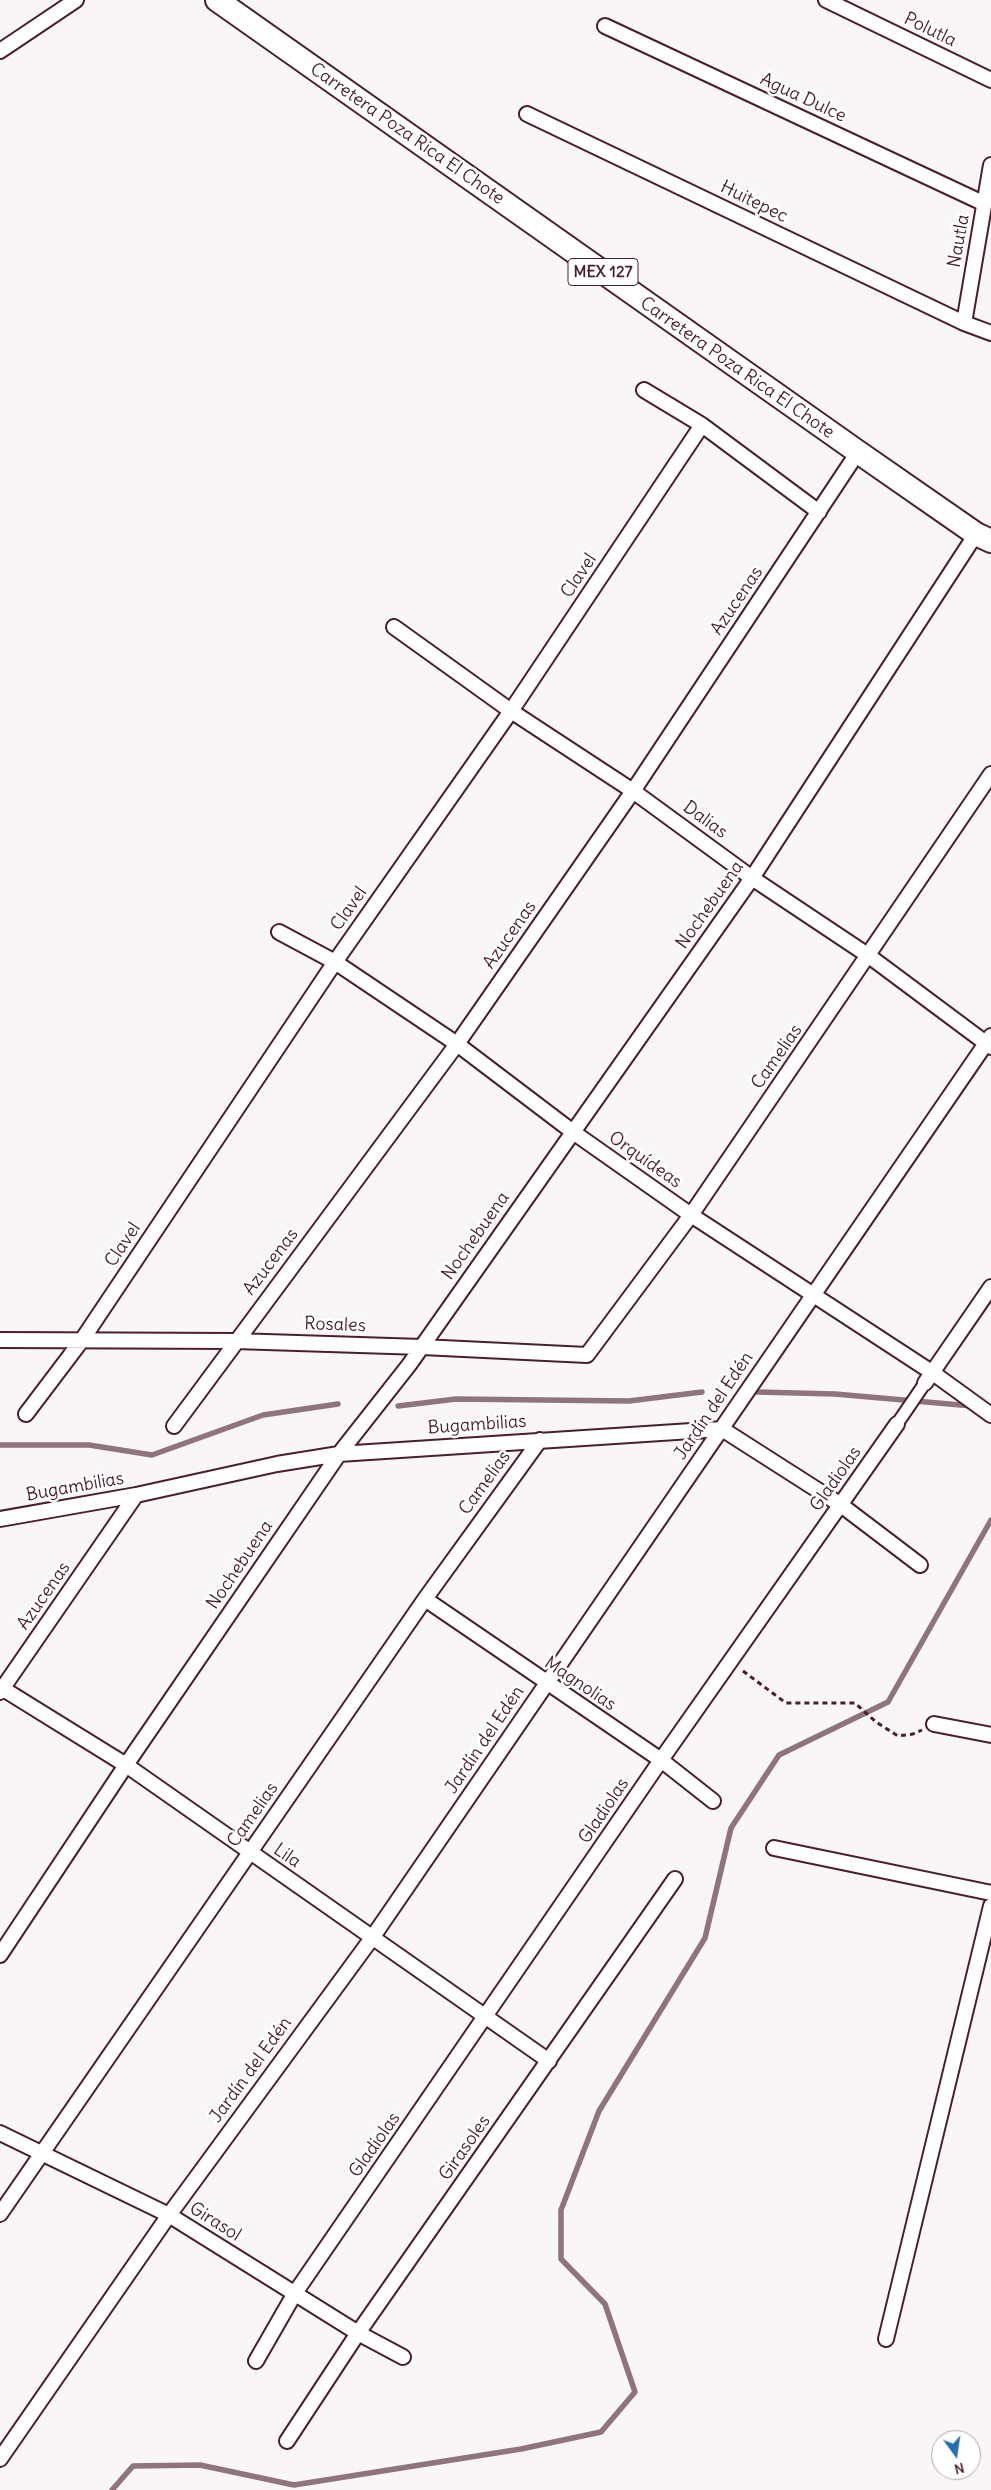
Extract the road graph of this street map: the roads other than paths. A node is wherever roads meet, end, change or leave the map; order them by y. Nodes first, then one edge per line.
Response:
1 (76, 0) edge
2 (217, 0) edge
3 (826, 0) edge
4 (605, 26) dead end
5 (0, 51) edge
6 (991, 80) edge
7 (527, 114) dead end
8 (991, 165) edge
9 (985, 204) junction
10 (964, 323) junction
11 (991, 333) edge
12 (644, 390) dead end
13 (702, 424) junction
14 (858, 452) junction
15 (819, 512) junction
16 (984, 538) edge
17 (394, 627) dead end
18 (511, 711) junction
19 (991, 774) edge
20 (633, 791) junction
21 (752, 878) junction
22 (279, 932) dead end
23 (869, 956) junction
24 (335, 962) junction
25 (989, 1042) edge
26 (457, 1044) junction
27 (573, 1132) junction
28 (691, 1215) junction
29 (991, 1287) edge
30 (814, 1294) junction
31 (0, 1340) edge
32 (82, 1340) junction
33 (235, 1341) junction
34 (422, 1347) junction
35 (587, 1355) joint
36 (929, 1378) junction
37 (26, 1414) dead end
38 (991, 1415) edge
39 (897, 1424) joint
40 (174, 1426) dead end
41 (722, 1428) junction
42 (540, 1440) junction
43 (339, 1454) junction
44 (136, 1496) junction
45 (841, 1505) junction
46 (0, 1519) edge
47 (920, 1565) dead end
48 (425, 1599) junction
49 (546, 1684) junction
50 (1, 1689) edge
51 (934, 1724) road end
52 (991, 1735) edge
53 (661, 1760) junction
54 (126, 1765) junction
55 (714, 1801) dead end
56 (774, 1848) dead end
57 (250, 1852) junction
58 (676, 1879) dead end
59 (991, 1893) edge
60 (991, 1906) edge
61 (372, 1938) junction
62 (0, 1955) edge
63 (487, 2016) junction
64 (549, 2061) junction
65 (0, 2133) edge
66 (42, 2153) junction
67 (0, 2214) edge
68 (169, 2215) junction
69 (295, 2293) junction
70 (358, 2333) junction
71 (886, 2339) dead end
72 (403, 2357) dead end
73 (256, 2362) dead end
74 (287, 2441) dead end
75 (0, 2459) edge

1 - 5 street
2 - 14 main road, Carretera Poza Rica El Chote / MEX 127
3 - 6 street, Polutla
4 - 9 street, Agua Dulce
7 - 10 street, Huitepec
8 - 9 street, Nautla
9 - 10 street, Nautla
10 - 11 street, Huitepec
12 - 13 street
13 - 15 street
13 - 18 street, Clavel
14 - 15 street, Azucenas
14 - 16 main road, Carretera Poza Rica El Chote / MEX 127
15 - 20 street, Azucenas
16 - 21 street, Nochebuena
17 - 18 street, Dalias
18 - 20 street, Dalias
18 - 24 street, Clavel
19 - 23 street, Camelias
20 - 21 street, Dalias
20 - 26 street, Azucenas
21 - 23 street, Dalias
21 - 27 street, Nochebuena
22 - 24 street, Orquídeas
23 - 25 street, Dalias
23 - 28 street, Camelias
24 - 26 street, Orquídeas
24 - 32 street, Clavel
25 - 30 street, Jardín del Edén
26 - 27 street, Orquídeas
26 - 33 street, Azucenas
27 - 28 street, Orquídeas
27 - 34 street, Nochebuena
28 - 30 street, Orquídeas
28 - 35 street, Camelias
29 - 36 street, Gladiolas
30 - 36 street, Orquídeas
30 - 41 street, Jardín del Edén
31 - 32 street, Rosales
32 - 33 street, Rosales
32 - 37 street, Clavel
33 - 34 street, Rosales
33 - 40 street, Azucenas
34 - 35 street, Rosales
34 - 43 street, Nochebuena
36 - 38 street, Orquídeas
36 - 39 street, Gladiolas
39 - 45 street, Gladiolas
41 - 42 street, Bugambilias
41 - 45 street
41 - 49 street, Jardín del Edén
42 - 43 street, Bugambilias
42 - 48 street, Camelias
43 - 44 street, Bugambilias
43 - 54 street, Nochebuena
44 - 46 street, Bugambilias
44 - 50 street, Azucenas
45 - 47 street
45 - 53 street, Gladiolas
48 - 49 street, Magnolias
48 - 57 street, Camelias
49 - 53 street, Magnolias
49 - 61 street, Jardín del Edén
50 - 54 street, Lila
51 - 52 street
53 - 55 street, Magnolias
53 - 63 street, Gladiolas
54 - 57 street, Lila
54 - 62 street, Nochebuena
56 - 59 street
57 - 61 street, Lila
57 - 66 street, Camelias
58 - 64 street, Girasoles
60 - 71 street
61 - 63 street, Lila
61 - 68 street, Jardín del Edén
63 - 64 street, Lila
63 - 69 street, Gladiolas
64 - 70 street, Girasoles
65 - 66 street, Girasol
66 - 67 street, Camelias
66 - 68 street, Girasol
68 - 69 street, Girasol
68 - 75 street, Jardín del Edén
69 - 70 street, Girasol
69 - 73 street, Gladiolas
70 - 72 street, Girasol
70 - 74 street, Girasoles

